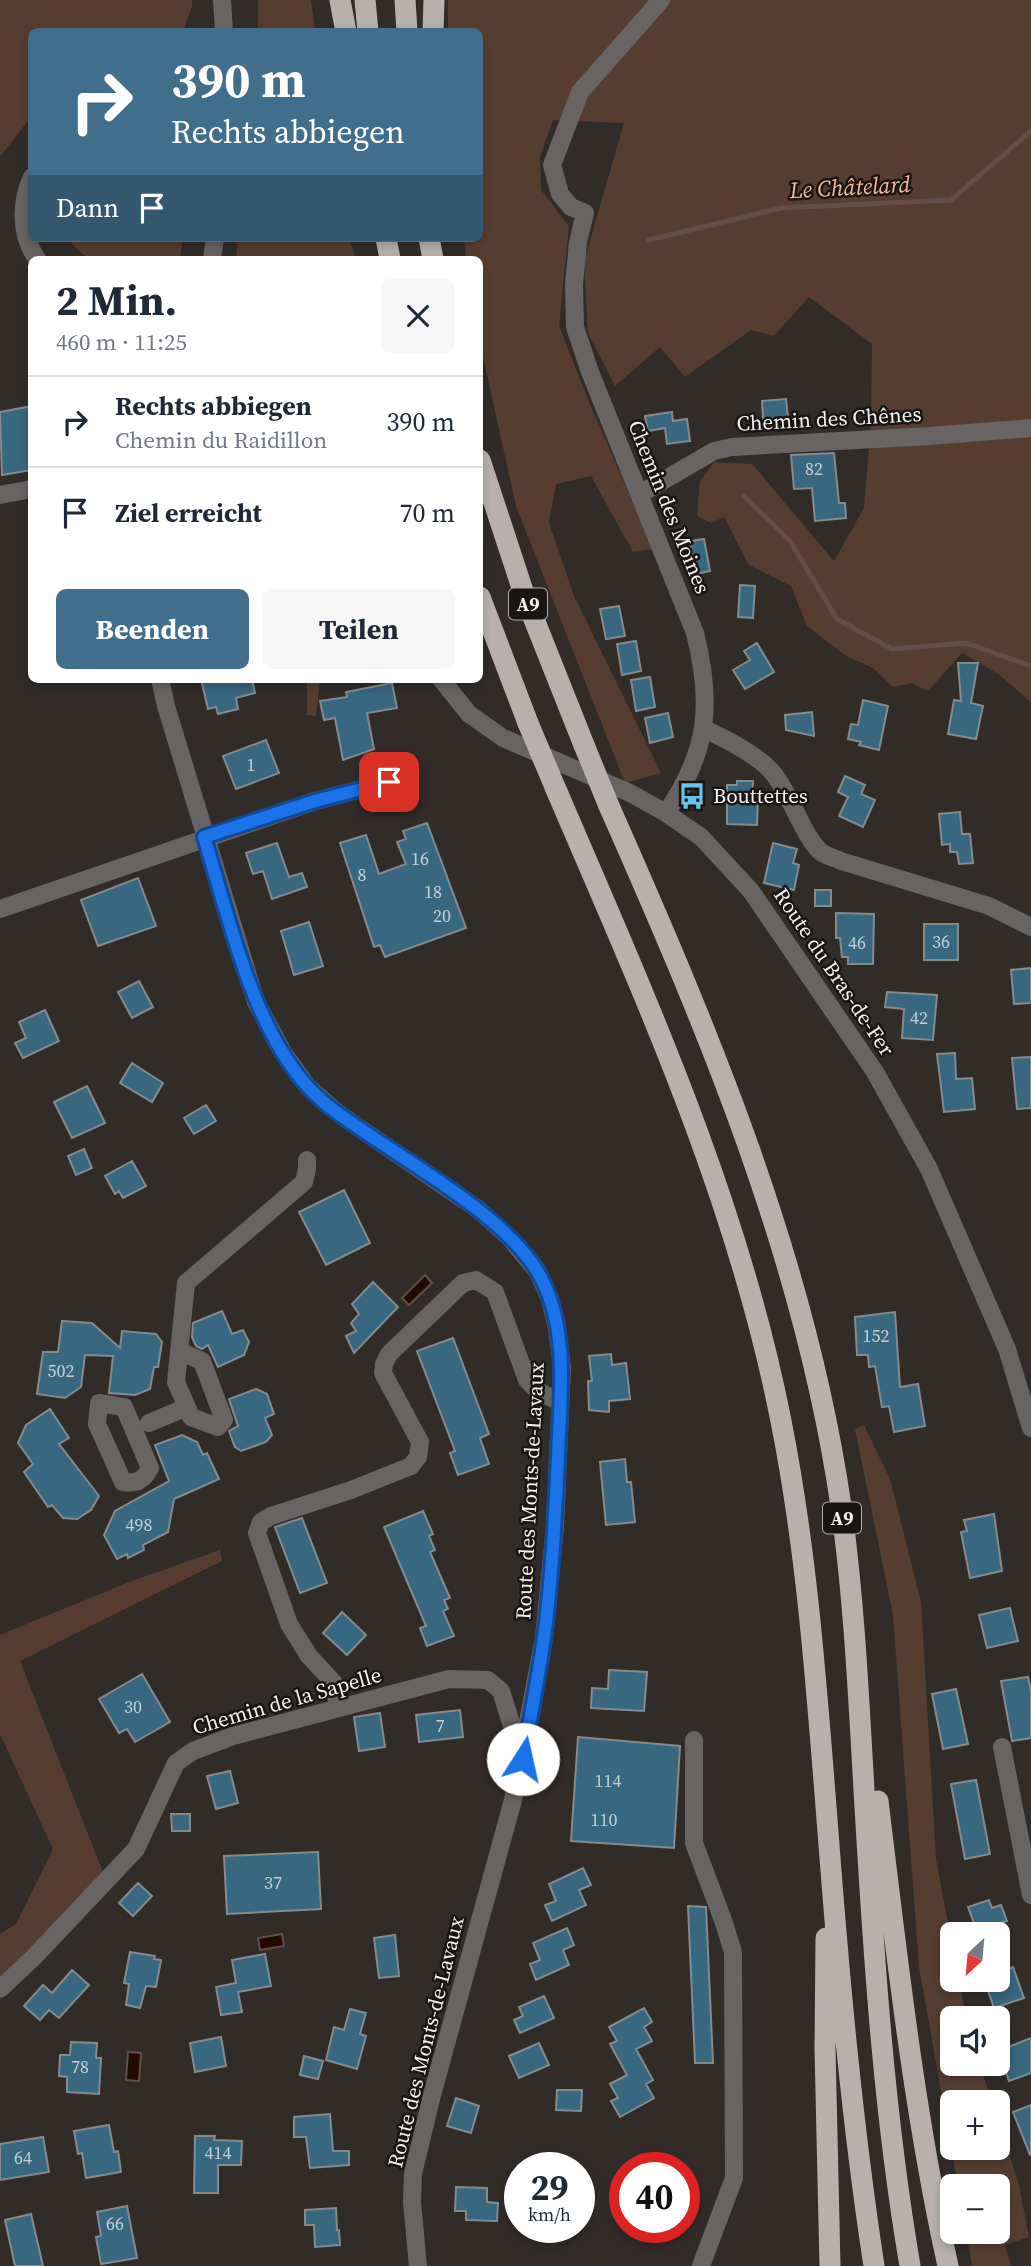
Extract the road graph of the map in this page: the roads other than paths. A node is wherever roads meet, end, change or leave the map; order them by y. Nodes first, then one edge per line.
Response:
1 (222, 0) edge
2 (340, 0) edge
3 (365, 0) edge
4 (405, 0) edge
5 (434, 0) edge
6 (661, 0) edge
7 (222, 28) edge
8 (345, 28) edge
9 (368, 28) edge
10 (407, 28) edge
11 (433, 28) edge
12 (28, 186) edge
13 (28, 241) edge
14 (1031, 428) edge
15 (483, 469) edge
16 (28, 490) edge
17 (640, 494) junction
18 (0, 495) edge
19 (483, 605) edge
20 (161, 683) edge
21 (444, 683) edge
22 (704, 729) junction
23 (389, 782) dead end
24 (666, 813) junction
25 (204, 837) junction
26 (0, 909) edge
27 (1031, 927) edge
28 (307, 1160) dead end
29 (180, 1352) junction
30 (560, 1402) junction
31 (124, 1407) junction
32 (187, 1407) junction
33 (149, 1423) junction
34 (1031, 1428) edge
35 (138, 1440) junction
36 (853, 1599) junction
37 (338, 1708) junction
38 (694, 1740) dead end
39 (1002, 1747) dead end
40 (523, 1759) junction
41 (828, 1831) junction
42 (1031, 1895) edge
43 (0, 1989) edge
44 (418, 2266) edge
45 (701, 2266) edge
46 (830, 2266) edge
47 (874, 2266) edge
48 (909, 2266) edge
49 (948, 2266) edge

1 - 7 street
2 - 8 highway
3 - 9 highway
4 - 10 highway
5 - 11 highway
6 - 17 street, Chemin des Moines
12 - 13 street
14 - 17 street, Chemin des Chênes
15 - 36 highway, A9, bridge
16 - 18 street
17 - 22 street, Chemin des Moines
19 - 41 highway, A9, bridge
20 - 25 street, Route des Monts-de-Lavaux
21 - 24 street, Route du Bras-de-Fer
22 - 24 street, Chemin des Moines
22 - 27 street
23 - 25 street
24 - 34 street, Route du Bras-de-Fer
25 - 26 street
25 - 30 street, Route des Monts-de-Lavaux
28 - 29 street
29 - 32 street
29 - 32 street
30 - 37 street
30 - 40 street, Route des Monts-de-Lavaux
31 - 33 street
31 - 35 street
31 - 35 street
32 - 33 street
33 - 35 street
36 - 48 highway, A9
36 - 49 highway, A9
37 - 40 street, Chemin de la Sapelle
37 - 43 street, Chemin de la Sapelle
38 - 45 street
39 - 42 street
40 - 44 street, Route des Monts-de-Lavaux
41 - 46 highway, A9
41 - 47 highway, A9

